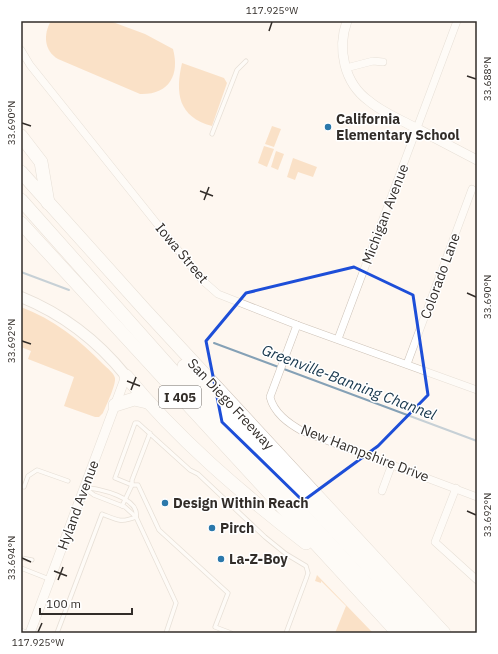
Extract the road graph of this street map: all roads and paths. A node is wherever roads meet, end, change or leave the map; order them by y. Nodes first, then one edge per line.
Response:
1 (347, 21) edge
2 (457, 21) edge
3 (21, 50) edge
4 (246, 61) dead end
5 (383, 62) dead end
6 (346, 68) junction
7 (418, 128) junction
8 (212, 134) dead end
9 (21, 136) edge
10 (477, 160) edge
11 (21, 172) edge
12 (21, 181) edge
13 (472, 188) dead end
14 (21, 200) edge
15 (48, 204) junction
16 (21, 223) edge
17 (21, 297) edge
18 (297, 324) junction
19 (338, 339) junction
20 (407, 364) junction
21 (126, 376) junction
22 (476, 387) edge
23 (147, 402) junction
24 (115, 405) junction
25 (150, 433) junction
26 (392, 464) junction
27 (68, 481) dead end
28 (132, 485) junction
29 (21, 486) edge
30 (85, 488) junction
31 (456, 488) junction
32 (382, 491) dead end
33 (477, 497) edge
34 (127, 499) junction
35 (122, 506) junction
36 (136, 517) junction
37 (21, 558) edge
38 (32, 560) dead end
39 (336, 567) junction
40 (21, 568) edge
41 (50, 580) junction
42 (477, 580) edge
43 (21, 632) edge
44 (24, 633) edge
45 (30, 633) edge
46 (57, 633) edge
47 (166, 633) edge
48 (232, 633) edge
49 (286, 633) edge
50 (398, 633) edge
51 (412, 633) edge
52 (429, 633) edge
53 (444, 633) edge

1 - 6 street
2 - 7 street, Michigan Avenue
3 - 18 street, Iowa Street
4 - 8 lane
5 - 6 street
6 - 7 street
7 - 10 street
7 - 19 street, Michigan Avenue
9 - 15 highway
11 - 15 highway, San Diego Freeway / I 405
12 - 52 highway
13 - 20 street, Colorado Lane
14 - 51 highway
15 - 53 highway, San Diego Freeway / I 405
16 - 39 highway, I 405
17 - 21 main road
18 - 19 street, Iowa Street
18 - 26 street, New Hampshire Drive
19 - 20 street, Iowa Street
20 - 22 street, Iowa Street
21 - 23 highway
21 - 24 street, Hyland Avenue
23 - 24 highway
23 - 39 highway
24 - 30 street, Hyland Avenue
25 - 28 lane
25 - 28 lane
25 - 49 lane
26 - 31 street, New Hampshire Drive
26 - 32 street
27 - 29 lane
28 - 34 lane
28 - 48 lane
30 - 34 lane
30 - 35 lane
30 - 41 street, Hyland Avenue
31 - 33 street, New Hampshire Drive
31 - 42 street
34 - 35 lane
34 - 36 lane
35 - 36 lane
36 - 46 lane
36 - 47 lane
37 - 38 lane
39 - 50 highway, I 405
40 - 41 lane
41 - 45 street, Hyland Avenue
43 - 44 street

